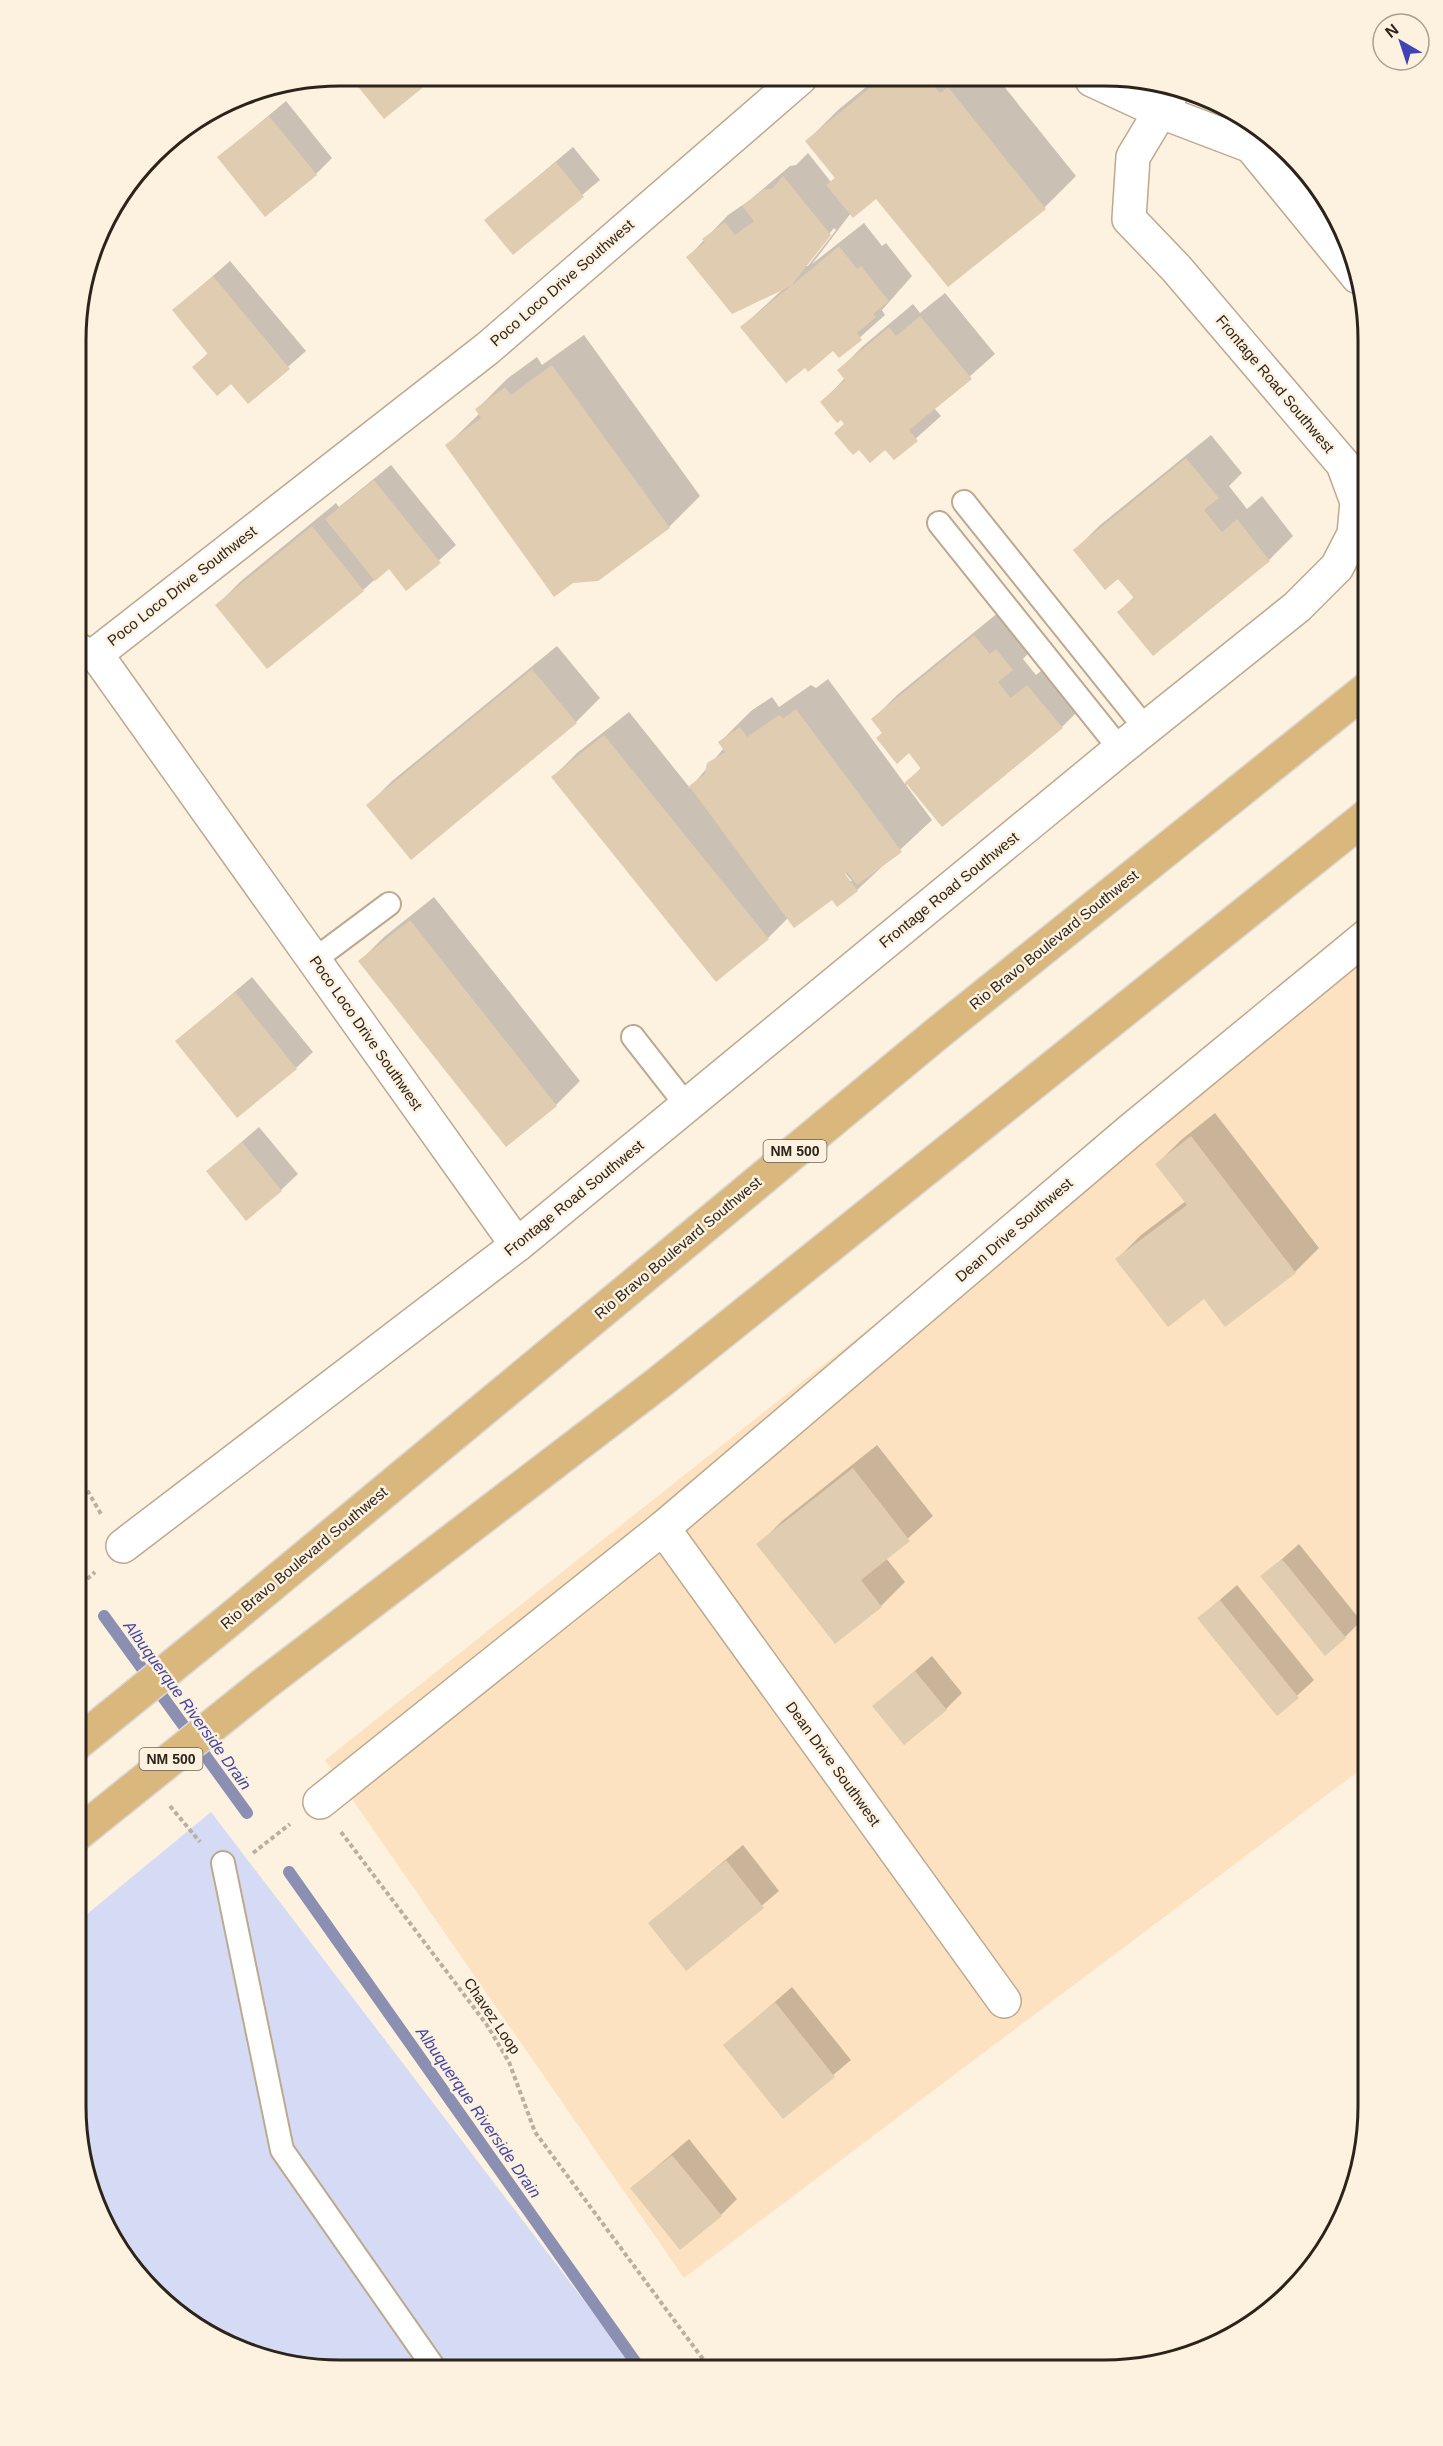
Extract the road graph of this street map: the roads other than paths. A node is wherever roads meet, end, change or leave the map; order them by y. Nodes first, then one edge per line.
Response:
1 (791, 86) edge
2 (1116, 86) edge
3 (1167, 99) edge
4 (1345, 261) edge
5 (964, 502) dead end
6 (939, 523) dead end
7 (86, 649) edge
8 (1358, 696) edge
9 (1146, 729) junction
10 (1120, 748) junction
11 (1358, 823) edge
12 (389, 904) dead end
13 (1358, 944) edge
14 (314, 960) junction
15 (633, 1037) dead end
16 (687, 1106) junction
17 (517, 1245) junction
18 (663, 1528) junction
19 (123, 1546) dead end
20 (86, 1736) edge
21 (320, 1802) road end
22 (86, 1827) edge
23 (223, 1863) dead end
24 (1004, 2001) dead end
25 (429, 2360) edge

1 - 7 street, Poco Loco Drive Southwest
2 - 3 street
3 - 4 street
3 - 9 street, Frontage Road Southwest
5 - 9 lane
6 - 10 lane
7 - 14 street, Poco Loco Drive Southwest
8 - 20 main road, Rio Bravo Boulevard Southwest / NM 500, bridge
9 - 10 street, Frontage Road Southwest
10 - 16 street, Frontage Road Southwest
11 - 22 main road, NM 500, bridge
12 - 14 lane
13 - 18 street, Dean Drive Southwest
14 - 17 street, Poco Loco Drive Southwest
15 - 16 lane
16 - 17 street, Frontage Road Southwest
17 - 19 street, Frontage Road Southwest
18 - 21 street, Dean Drive Southwest
18 - 24 street, Dean Drive Southwest
23 - 25 lane

